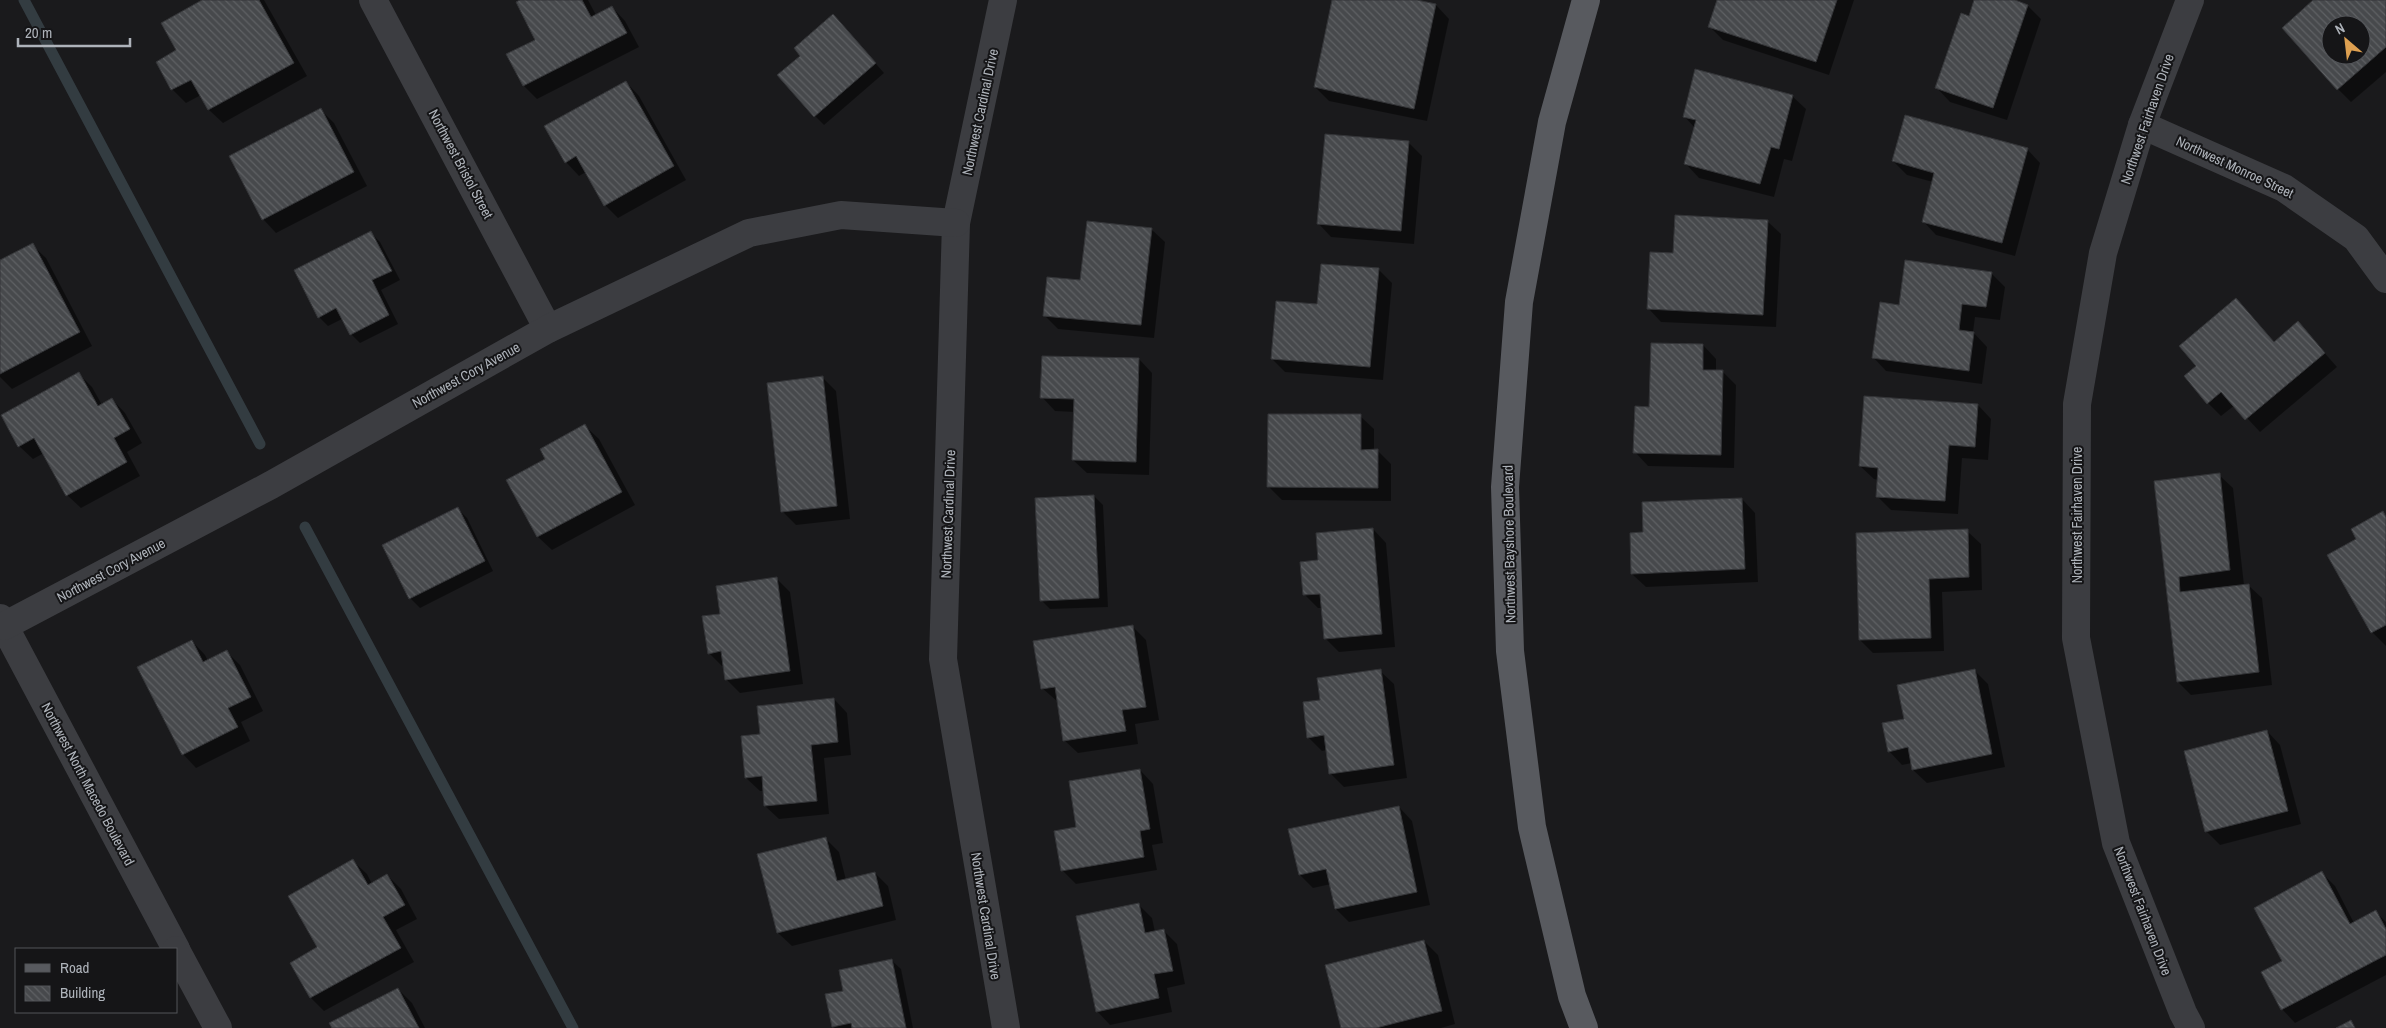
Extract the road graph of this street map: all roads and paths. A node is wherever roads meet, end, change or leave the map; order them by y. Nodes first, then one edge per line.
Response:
1 (373, 0) edge
2 (1003, 0) edge
3 (1586, 0) edge
4 (2190, 0) edge
5 (2142, 125) junction
6 (956, 223) junction
7 (2386, 279) edge
8 (548, 329) junction
9 (2, 622) edge
10 (175, 948) edge
11 (178, 954) edge
12 (218, 1028) edge
13 (1006, 1028) edge
14 (1584, 1028) edge
15 (2191, 1028) edge

1 - 8 street, Northwest Bristol Street
2 - 6 street, Northwest Cardinal Drive
3 - 14 main road, Northwest Bayshore Boulevard
4 - 5 street, Northwest Fairhaven Drive
5 - 7 street, Northwest Monroe Street
5 - 15 street, Northwest Fairhaven Drive
6 - 8 street, Northwest Cory Avenue
6 - 13 street, Northwest Cardinal Drive
8 - 9 street, Northwest Cory Avenue
9 - 10 street, Northwest North Macedo Boulevard
11 - 12 street, Northwest North Macedo Boulevard

